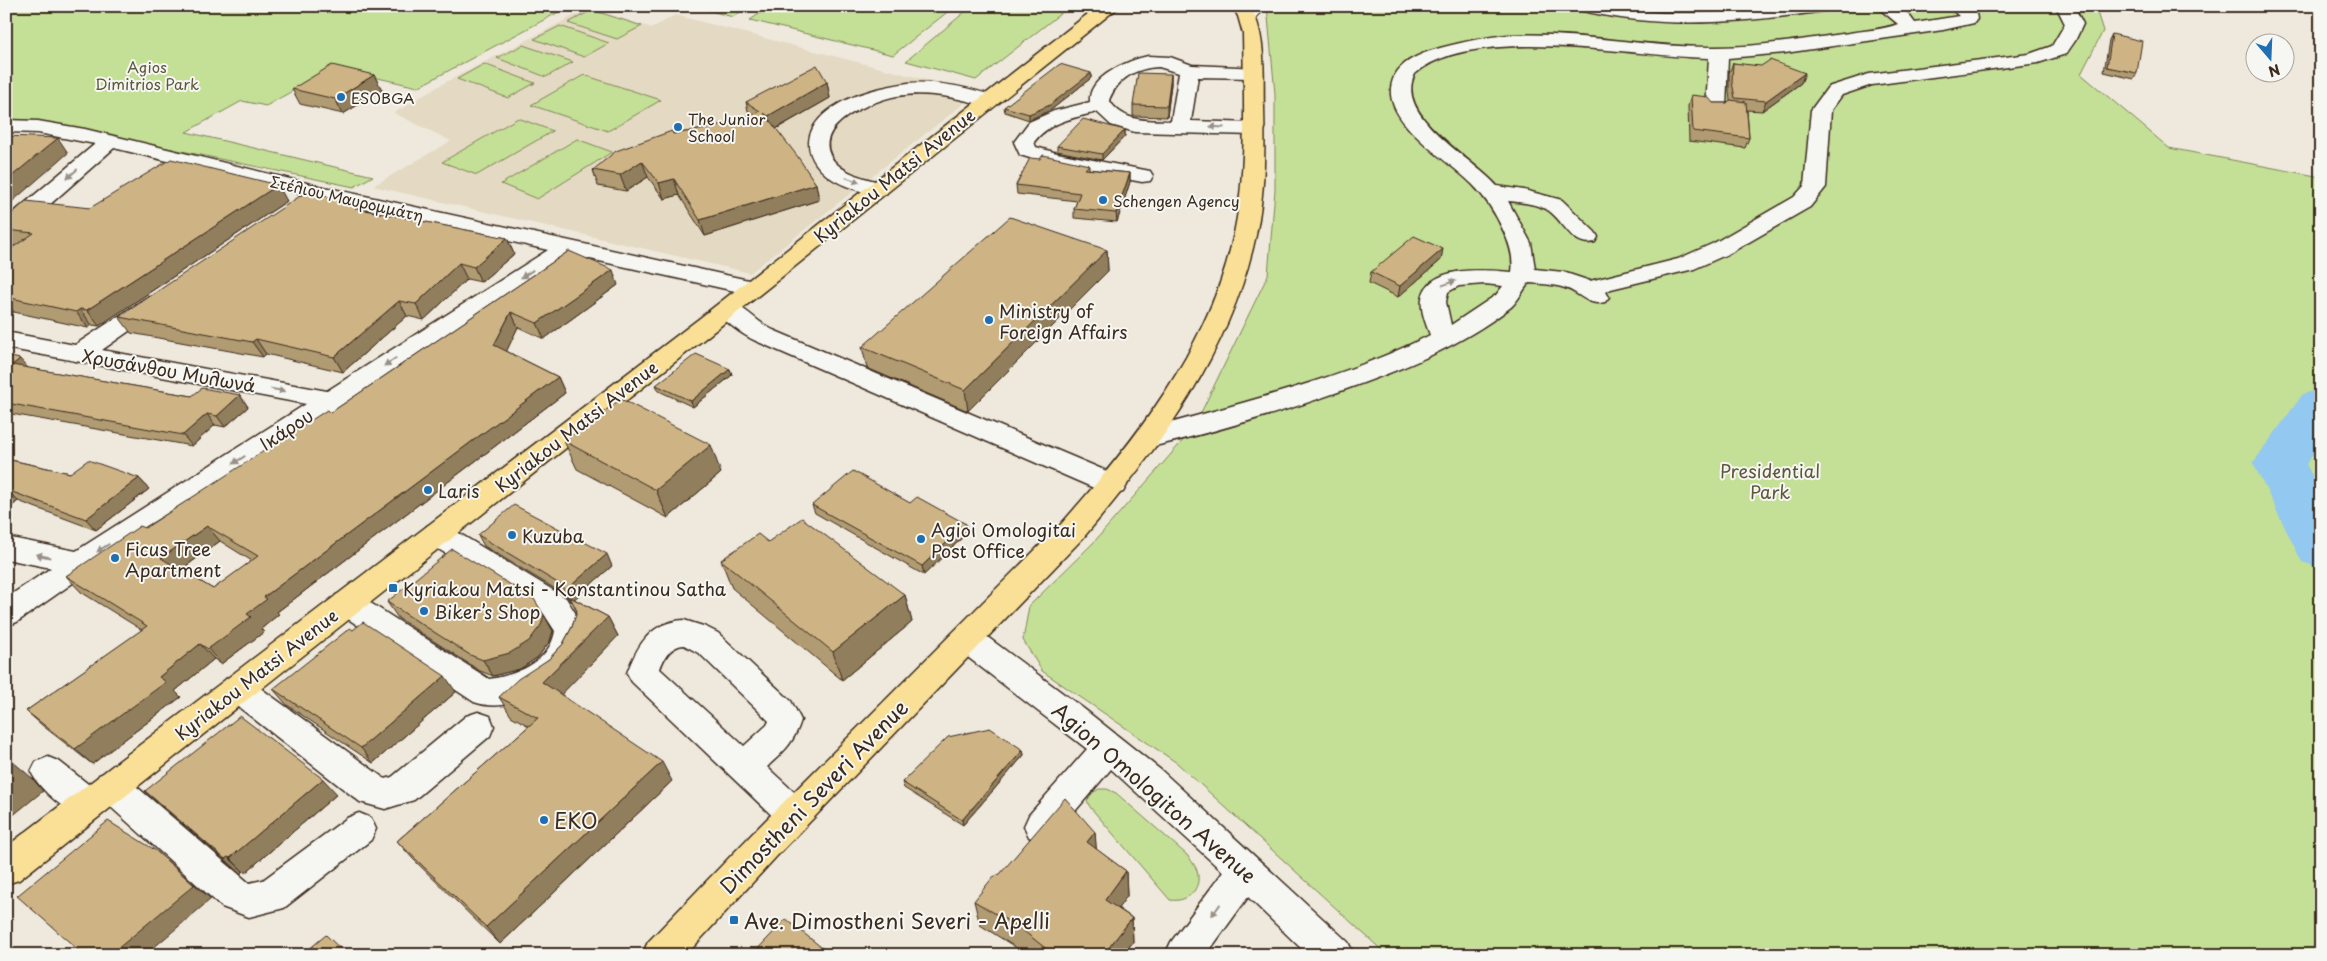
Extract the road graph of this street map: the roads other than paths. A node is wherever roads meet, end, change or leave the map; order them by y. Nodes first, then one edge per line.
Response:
1 (1585, 6) edge
2 (1729, 6) edge
3 (1824, 6) edge
4 (1885, 6) edge
5 (1957, 6) edge
6 (2065, 6) edge
7 (1102, 9) edge
8 (1248, 10) edge
9 (1790, 11) junction
10 (1754, 17) junction
11 (1897, 31) junction
12 (1828, 40) junction
13 (1784, 46) junction
14 (1719, 53) junction
15 (1189, 71) junction
16 (1253, 72) junction
17 (986, 100) junction
18 (1102, 106) junction
19 (1716, 108) edge
20 (1180, 125) junction
21 (6, 126) edge
22 (1255, 129) junction
23 (109, 142) junction
24 (1142, 176) dead end
25 (878, 189) junction
26 (319, 192) junction
27 (1491, 192) junction
28 (291, 211) edge
29 (6, 231) edge
30 (1586, 237) dead end
31 (568, 247) junction
32 (1521, 278) junction
33 (753, 288) junction
34 (168, 294) edge
35 (718, 316) junction
36 (6, 340) edge
37 (1443, 340) junction
38 (78, 354) junction
39 (331, 400) junction
40 (1151, 438) junction
41 (1113, 485) junction
42 (437, 534) junction
43 (6, 548) edge
44 (80, 563) junction
45 (347, 603) junction
46 (6, 614) edge
47 (967, 639) junction
48 (237, 688) junction
49 (478, 726) dead end
50 (1109, 748) junction
51 (744, 767) dead end
52 (48, 772) dead end
53 (100, 796) junction
54 (794, 814) junction
55 (359, 829) dead end
56 (1021, 850) edge
57 (6, 868) edge
58 (1244, 871) junction
59 (661, 955) edge
60 (1184, 955) edge
61 (1335, 955) edge

1 - 10 street
2 - 10 street
3 - 9 street
4 - 11 street
5 - 11 street
6 - 32 street
7 - 17 main road, Kyriakou Matsi Avenue
8 - 16 main road, Dimostheni Severi Avenue
9 - 10 street
9 - 12 street
10 - 13 street
11 - 12 street
12 - 13 street
13 - 14 street
14 - 19 street
14 - 27 street
15 - 16 street
15 - 18 street
15 - 20 street
16 - 22 main road, Dimostheni Severi Avenue
17 - 25 main road, Kyriakou Matsi Avenue
17 -> 25 street
18 - 20 street
18 - 24 street
22 -> 20 street
21 - 23 street, Στέλιου Μαυρομμάτη
22 - 40 main road, Dimostheni Severi Avenue
23 - 26 street, Στέλιου Μαυρομμάτη
23 -> 29 street
25 - 33 main road, Kyriakou Matsi Avenue
26 - 28 street
26 - 31 street, Στέλιου Μαυρομμάτη
27 - 30 street
27 - 32 street
31 - 33 street, Στέλιου Μαυρομμάτη
31 -> 39 street, Ικάρου
32 - 37 street
37 -> 32 street
33 - 35 main road, Kyriakou Matsi Avenue
34 - 38 street
35 - 41 street
35 - 42 main road, Kyriakou Matsi Avenue
36 - 38 street, Χρυσάνθου Μυλωνά
37 - 40 street
38 -> 39 street, Χρυσάνθου Μυλωνά
39 -> 44 street, Ικάρου
40 - 41 main road, Dimostheni Severi Avenue
41 - 47 main road, Dimostheni Severi Avenue
42 - 45 main road, Kyriakou Matsi Avenue
42 - 45 street
44 -> 43 street
44 - 46 street, Ικάρου
45 - 48 main road, Kyriakou Matsi Avenue
47 - 50 street, Agion Omologiton Avenue
47 - 54 main road, Dimostheni Severi Avenue
48 - 49 street
48 - 53 main road, Kyriakou Matsi Avenue
50 - 56 street
50 - 58 street, Agion Omologiton Avenue
51 - 54 street
52 - 53 street
53 - 55 street
53 - 57 main road, Kyriakou Matsi Avenue
54 - 59 main road, Dimostheni Severi Avenue
58 -> 60 street
58 - 61 street, Agion Omologiton Avenue

